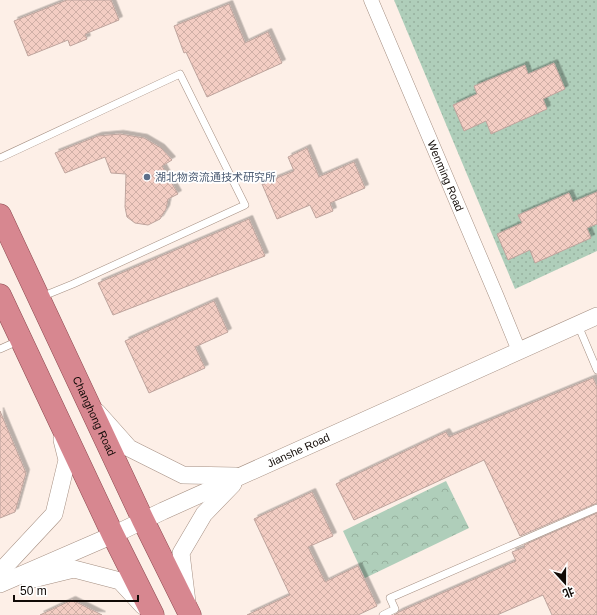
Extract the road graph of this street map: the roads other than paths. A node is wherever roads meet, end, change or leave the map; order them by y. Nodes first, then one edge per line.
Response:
1 (371, 0) edge
2 (0, 158) edge
3 (0, 215) edge
4 (0, 295) edge
5 (39, 298) junction
6 (597, 316) edge
7 (578, 325) junction
8 (21, 339) junction
9 (0, 349) edge
10 (519, 351) junction
11 (597, 370) edge
12 (86, 398) junction
13 (52, 405) junction
14 (240, 476) junction
15 (597, 508) edge
16 (143, 520) junction
17 (114, 535) junction
18 (0, 572) edge
19 (0, 584) edge
20 (0, 588) edge
21 (189, 612) edge
22 (153, 615) edge
23 (383, 615) edge

1 - 10 street, Wenming Road
2 - 5 lane
3 - 5 highway, Changhong Road
4 - 8 highway
5 - 12 highway, Changhong Road
6 - 7 street, Jianshe Road
7 - 10 street, Jianshe Road
7 - 11 lane
8 - 9 lane
8 - 13 highway
10 - 14 street, Jianshe Road
12 - 14 street
12 - 16 highway, Changhong Road
13 - 17 highway
13 - 18 street
14 - 16 street, Jianshe Road
14 - 21 street
15 - 23 lane
16 - 17 street, Jianshe Road
16 - 21 highway, Changhong Road
17 - 19 street, Jianshe Road
17 - 22 highway
20 - 22 street

